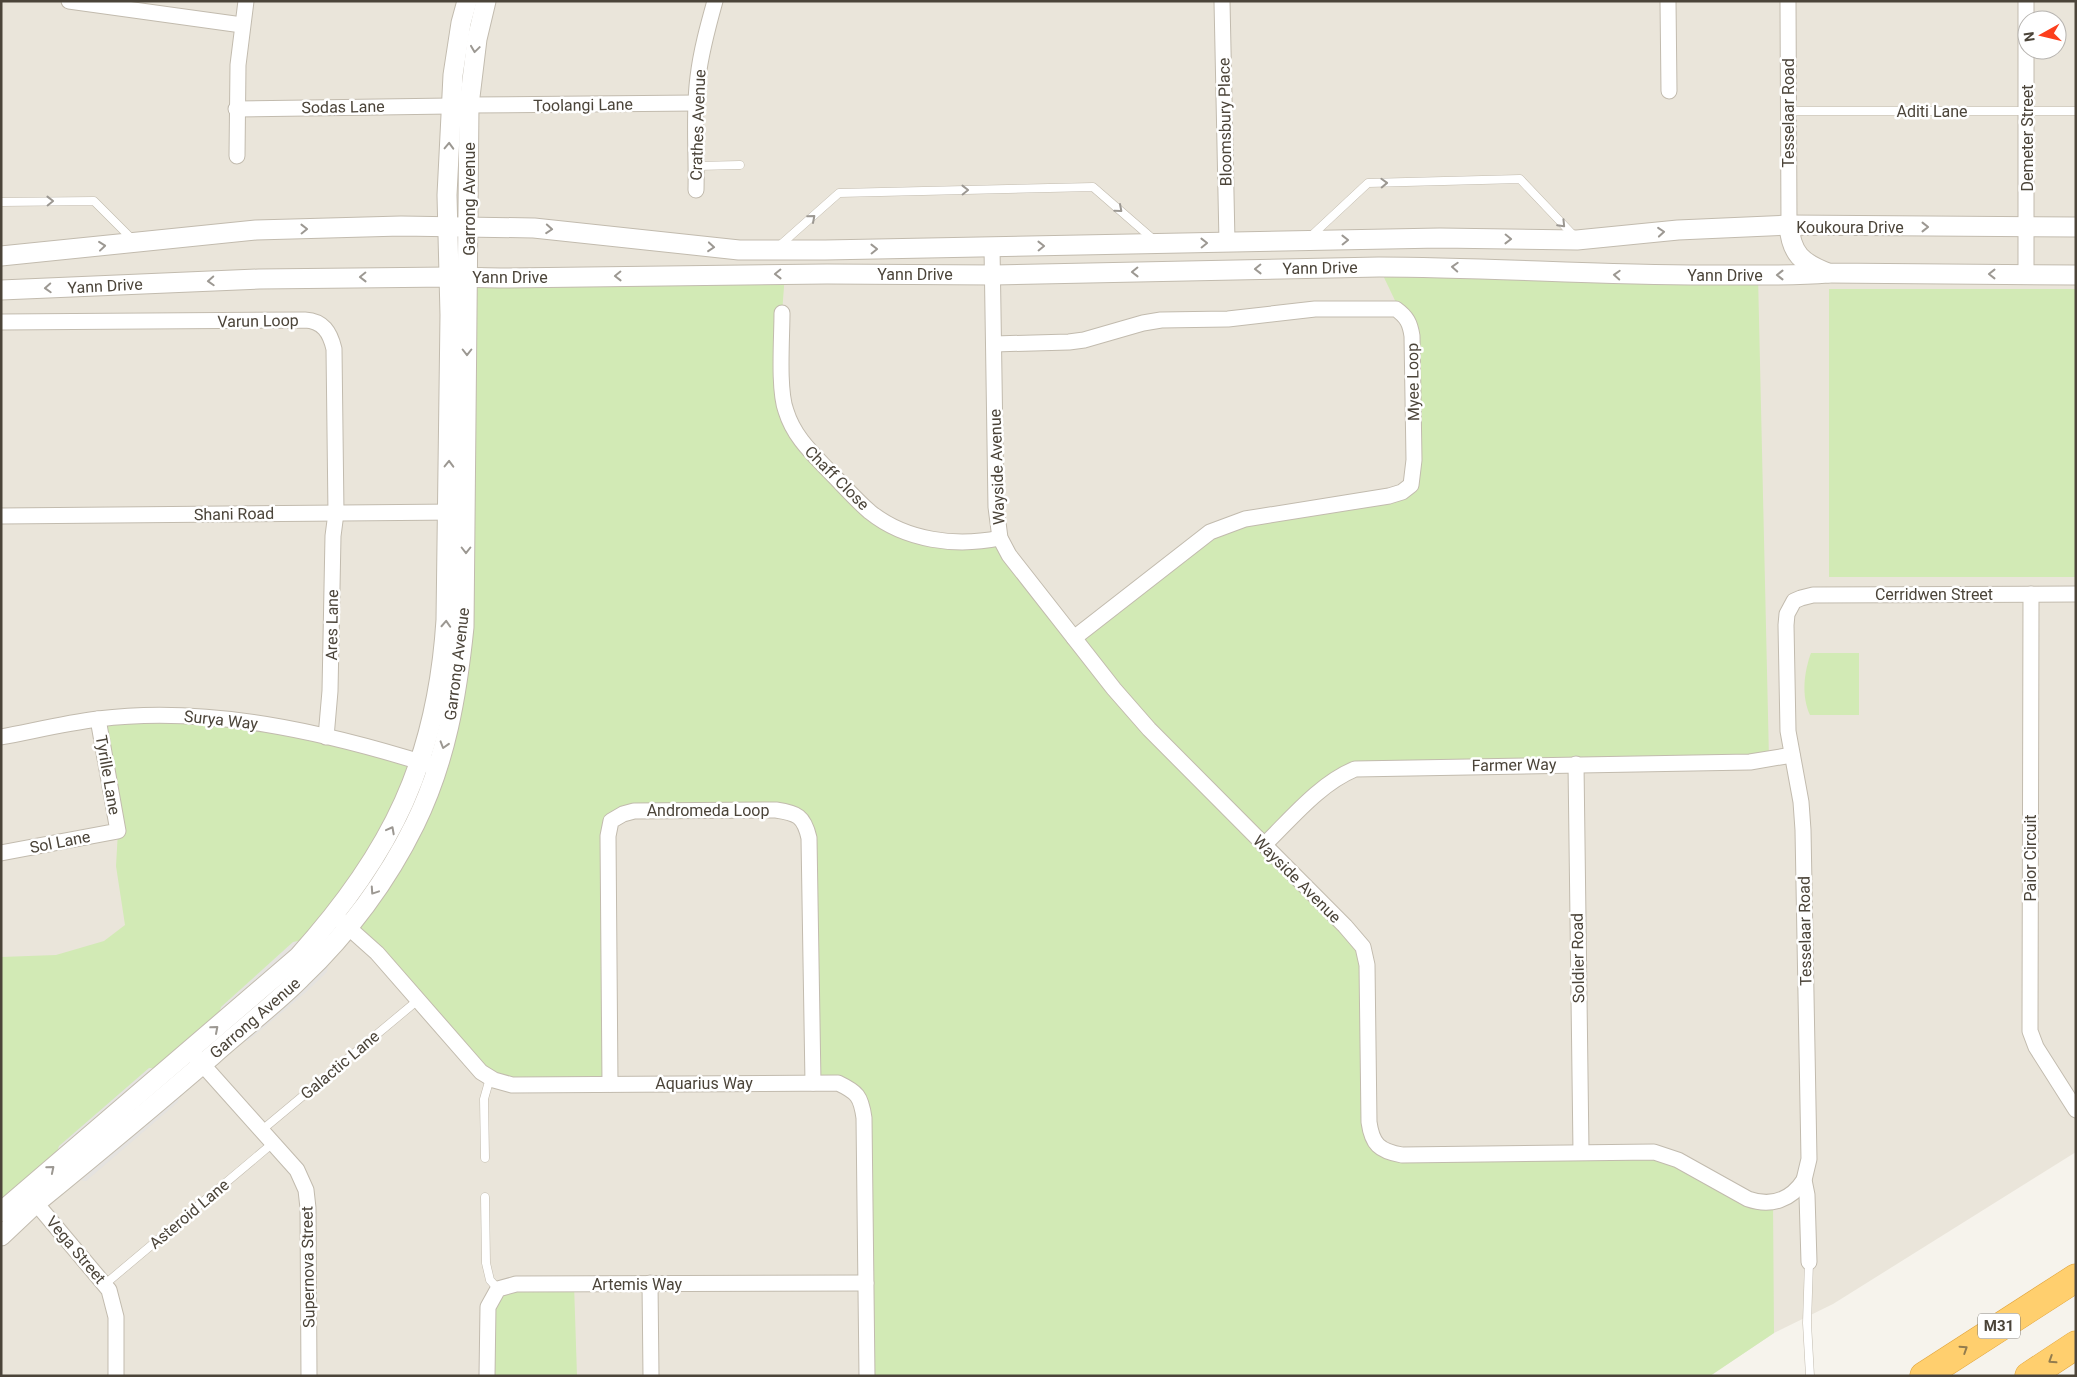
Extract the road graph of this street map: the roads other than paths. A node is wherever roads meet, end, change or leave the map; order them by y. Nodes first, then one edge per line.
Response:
1 (70, 1) edge
2 (246, 1) edge
3 (467, 1) edge
4 (486, 1) edge
5 (716, 1) edge
6 (1222, 1) edge
7 (1668, 1) edge
8 (1788, 1) edge
9 (2026, 1) edge
10 (242, 25) junction
11 (1670, 90) dead end
12 (696, 103) junction
13 (460, 106) junction
14 (236, 109) junction
15 (1788, 111) junction
16 (2026, 111) junction
17 (2076, 111) edge
18 (237, 156) dead end
19 (740, 165) dead end
20 (697, 166) junction
21 (696, 190) dead end
22 (1, 202) edge
23 (1789, 226) junction
24 (448, 227) junction
25 (2026, 227) junction
26 (2076, 227) edge
27 (469, 228) junction
28 (1577, 240) junction
29 (1305, 241) junction
30 (136, 242) junction
31 (1227, 242) junction
32 (1159, 244) junction
33 (992, 247) junction
34 (775, 250) junction
35 (1, 256) edge
36 (1828, 273) junction
37 (994, 275) junction
38 (2026, 275) junction
39 (2076, 275) edge
40 (459, 277) junction
41 (1, 290) edge
42 (782, 313) dead end
43 (1, 322) edge
44 (994, 344) junction
45 (457, 512) junction
46 (336, 513) junction
47 (1, 516) edge
48 (1000, 538) junction
49 (2031, 594) junction
50 (2076, 594) edge
51 (1794, 601) joint
52 (1074, 638) junction
53 (98, 719) junction
54 (1, 737) edge
55 (326, 737) junction
56 (1792, 755) junction
57 (429, 764) junction
58 (1576, 764) junction
59 (118, 831) joint
60 (1264, 845) junction
61 (1, 853) edge
62 (342, 922) junction
63 (418, 1000) junction
64 (196, 1058) junction
65 (490, 1078) junction
66 (813, 1083) junction
67 (610, 1084) junction
68 (2076, 1110) edge
69 (262, 1130) junction
70 (273, 1143) junction
71 (1581, 1152) junction
72 (485, 1158) dead end
73 (1804, 1180) junction
74 (31, 1197) junction
75 (485, 1198) dead end
76 (1, 1212) edge
77 (1, 1236) edge
78 (1808, 1262) joint
79 (2076, 1278) edge
80 (866, 1283) junction
81 (650, 1284) junction
82 (104, 1285) junction
83 (498, 1288) junction
84 (2076, 1345) edge
85 (116, 1376) edge
86 (309, 1376) edge
87 (487, 1376) edge
88 (651, 1376) edge
89 (867, 1376) edge
90 (1810, 1376) edge
91 (1924, 1376) edge
92 (2029, 1376) edge

1 - 10 street
2 - 10 street
3 - 13 street, Garrong Avenue
4 -> 13 street, Garrong Avenue
5 - 12 street, Crathes Avenue
6 - 31 street, Bloomsbury Place
7 - 11 street
8 - 15 street, Tesselaar Road
9 - 16 street, Demeter Street
10 - 14 street
12 - 13 street, Toolangi Lane
12 - 20 street, Crathes Avenue
13 - 14 street, Sodas Lane
24 -> 13 street, Garrong Avenue
13 - 27 street, Garrong Avenue
14 - 18 street
15 - 16 lane, Aditi Lane
15 - 23 street, Tesselaar Road
16 - 17 lane, Aditi Lane
16 - 25 street, Demeter Street
19 - 20 lane
20 - 21 street, Crathes Avenue
22 -> 30 lane
23 -> 25 street, Koukoura Drive
28 -> 23 street, Yann Drive
23 - 36 street, Koukoura Drive
24 - 27 street, Yann Drive
30 -> 24 street, Yann Drive
24 - 40 street, Garrong Avenue
25 - 26 street, Koukoura Drive
25 - 38 street, Demeter Street
27 -> 34 street, Yann Drive
27 - 40 street, Garrong Avenue
29 -> 28 street, Yann Drive
29 -> 28 lane
29 - 31 street, Yann Drive
35 -> 30 street, Yann Drive
32 -> 31 street, Yann Drive
33 -> 32 street, Yann Drive
34 -> 32 lane
34 -> 33 street, Yann Drive
33 - 37 street, Wayside Avenue
36 -> 37 street, Yann Drive
38 -> 36 street, Koukoura Drive
37 -> 40 street, Yann Drive
37 - 44 street, Wayside Avenue
38 - 39 street, Koukoura Drive
40 -> 41 street, Yann Drive
40 - 45 street, Garrong Avenue
42 - 48 street, Chaff Close
43 - 46 street, Varun Loop
44 - 48 street, Wayside Avenue
44 - 52 street, Myee Loop
45 - 46 street, Shani Road
45 - 57 street, Garrong Avenue
46 - 47 street, Shani Road
46 - 55 street, Ares Lane
48 - 52 street, Wayside Avenue
49 - 50 street, Cerridwen Street
49 - 51 street, Cerridwen Street
49 - 68 street, Paior Circuit
51 - 56 street, Tesselaar Road
52 - 60 street, Wayside Avenue
53 - 54 street, Surya Way
53 - 55 street, Surya Way
53 - 59 street, Tyrille Lane
55 - 57 street, Surya Way
56 - 58 street, Farmer Way
56 - 73 street, Tesselaar Road
57 - 62 street, Garrong Avenue
58 - 60 street, Farmer Way
58 - 71 street, Soldier Road
59 - 61 street, Sol Lane
60 - 71 street, Wayside Avenue
62 - 63 street, Aquarius Way
62 - 64 street, Garrong Avenue
63 - 65 street, Aquarius Way
63 - 69 lane, Galactic Lane
64 - 69 street, Supernova Street
64 - 74 street, Garrong Avenue
65 - 67 street, Aquarius Way
65 - 72 lane
66 - 67 street, Aquarius Way
66 - 67 street, Andromeda Loop
66 - 80 street, Aquarius Way
69 - 70 street, Supernova Street
70 - 82 lane, Asteroid Lane
70 - 86 street, Supernova Street
71 - 73 street, Wayside Avenue
73 - 78 street, Tesselaar Road
74 - 76 street, Garrong Avenue
74 - 77 street, Garrong Avenue
74 - 82 street, Vega Street
75 - 83 lane
78 - 90 lane
91 -> 79 highway, M31
80 - 81 street, Artemis Way
80 - 89 street, Aquarius Way
81 - 83 street, Artemis Way
81 - 88 street
82 - 85 street, Vega Street
83 - 87 street
84 -> 92 highway

